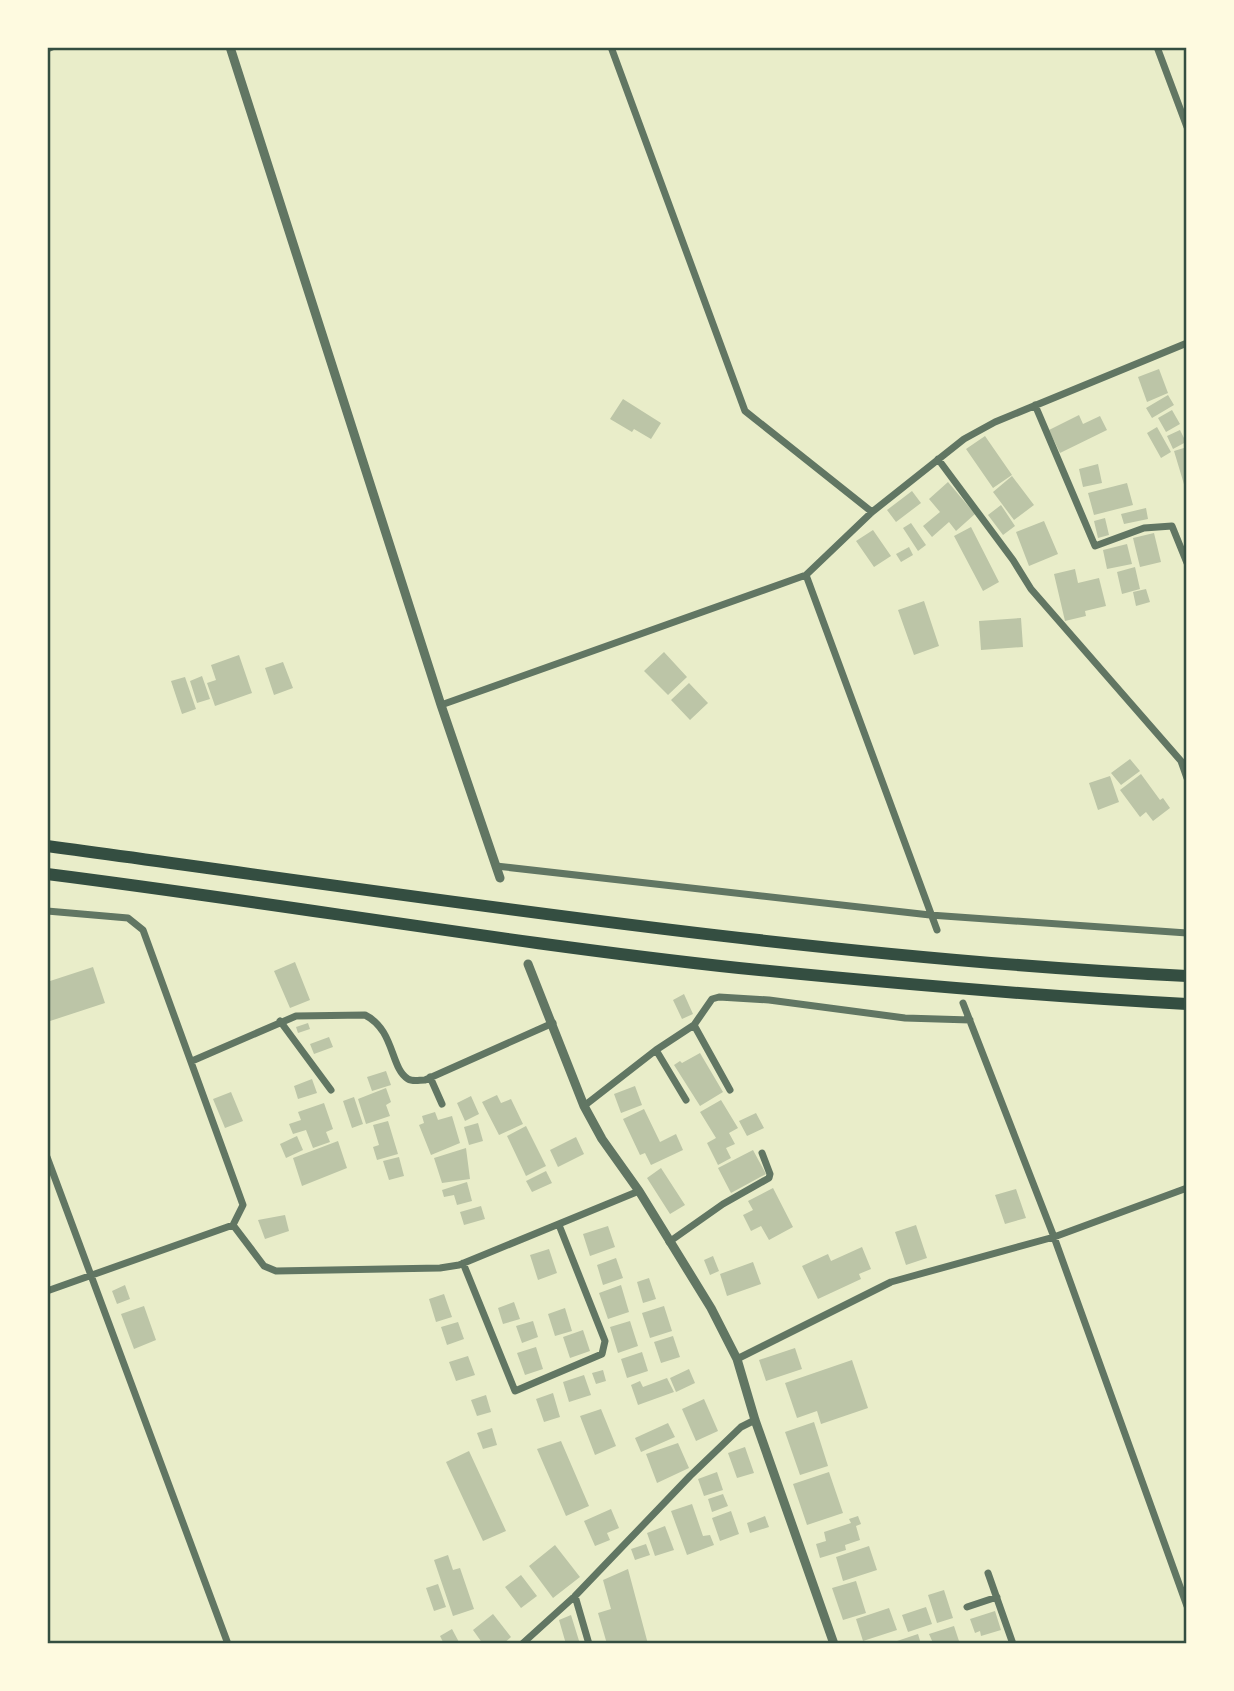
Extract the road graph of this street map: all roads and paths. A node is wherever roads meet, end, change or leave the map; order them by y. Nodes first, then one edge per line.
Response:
1 (230, 47) edge
2 (611, 47) edge
3 (1157, 47) edge
4 (1187, 127) edge
5 (1187, 344) edge
6 (1035, 405) junction
7 (938, 459) junction
8 (872, 512) junction
9 (1187, 563) edge
10 (806, 575) junction
11 (441, 705) junction
12 (1187, 778) edge
13 (47, 846) edge
14 (496, 866) junction
15 (47, 874) edge
16 (500, 878) dead end
17 (47, 911) edge
18 (930, 915) junction
19 (937, 930) dead end
20 (1187, 933) edge
21 (527, 964) dead end
22 (1187, 976) edge
23 (963, 1003) dead end
24 (1187, 1004) edge
25 (970, 1020) junction
26 (280, 1021) junction
27 (552, 1023) junction
28 (694, 1025) junction
29 (656, 1050) junction
30 (192, 1061) junction
31 (430, 1077) junction
32 (331, 1090) dead end
33 (730, 1090) dead end
34 (685, 1100) dead end
35 (442, 1104) dead end
36 (584, 1106) junction
37 (762, 1153) dead end
38 (47, 1157) edge
39 (1187, 1188) edge
40 (639, 1191) junction
41 (233, 1225) junction
42 (559, 1225) junction
43 (1054, 1237) junction
44 (669, 1242) junction
45 (463, 1264) junction
46 (92, 1274) junction
47 (47, 1291) edge
48 (737, 1359) junction
49 (755, 1420) junction
50 (988, 1573) dead end
51 (575, 1596) junction
52 (997, 1597) junction
53 (1187, 1606) edge
54 (967, 1607) dead end
55 (228, 1644) edge
56 (522, 1644) edge
57 (589, 1644) edge
58 (834, 1644) edge
59 (1013, 1644) edge

1 - 11 street
2 - 8 street
3 - 4 street
5 - 6 street
6 - 7 street
6 - 9 street
7 - 8 street
7 - 12 street
8 - 10 street
10 - 11 street
10 - 18 street
11 - 14 street
13 - 22 highway
14 - 16 street
14 - 18 street
15 - 24 highway
17 - 30 street
18 - 19 street
18 - 20 street
21 - 27 street
23 - 25 street
25 - 28 street
25 - 43 street
26 - 30 street
26 - 31 street
26 - 32 street
27 - 31 street
27 - 36 street
28 - 29 street
28 - 33 street
29 - 34 street
29 - 36 street
30 - 41 street
31 - 35 street
36 - 40 street
37 - 44 street
38 - 46 street
39 - 43 street
40 - 42 street
40 - 44 street
41 - 45 street
41 - 46 street
42 - 45 street
42 - 45 street
43 - 48 street
43 - 53 street
44 - 48 street
46 - 47 street
46 - 55 street
48 - 49 street
49 - 51 street
49 - 58 street
50 - 52 street
51 - 56 street
51 - 57 street
52 - 54 street
52 - 59 street

